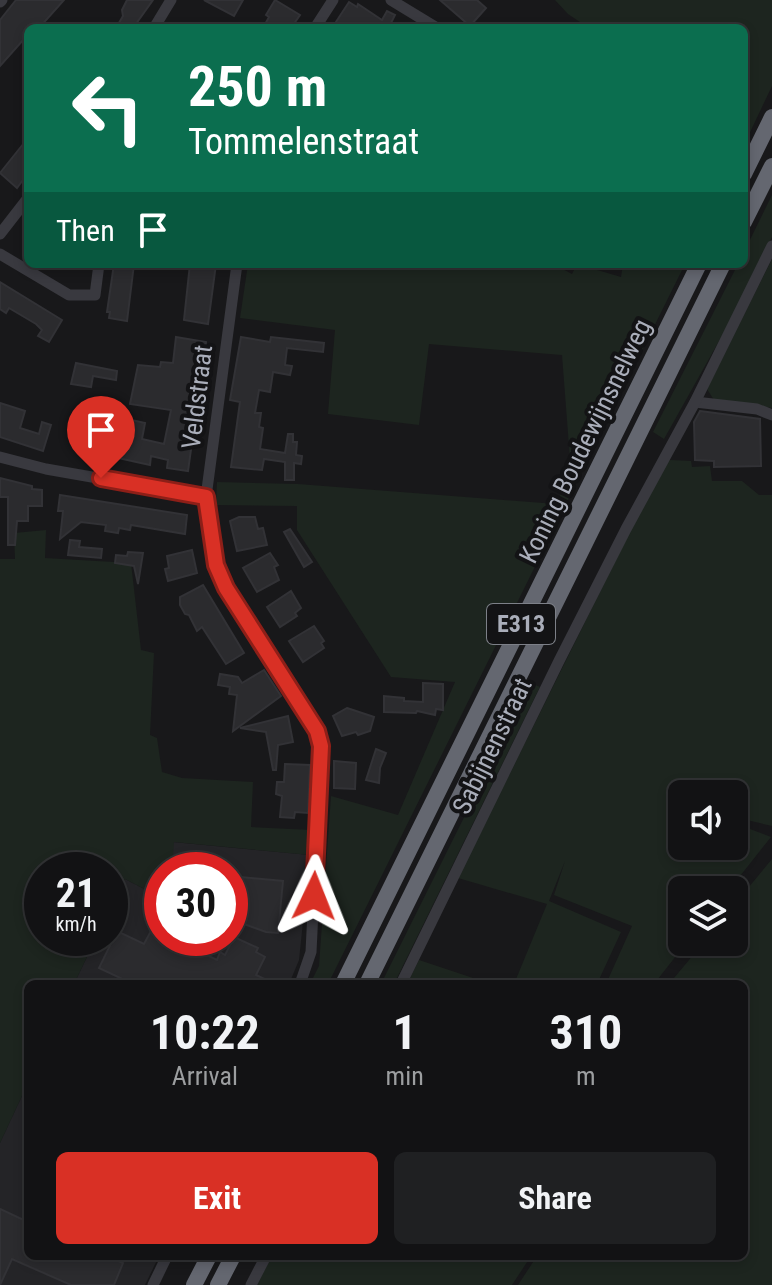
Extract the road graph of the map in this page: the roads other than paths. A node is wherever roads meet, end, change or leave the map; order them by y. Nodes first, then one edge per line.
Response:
1 (171, 0) edge
2 (333, 0) edge
3 (391, 0) edge
4 (156, 24) edge
5 (318, 24) edge
6 (430, 24) edge
7 (772, 117) edge
8 (748, 166) edge
9 (772, 166) edge
10 (24, 202) edge
11 (748, 214) edge
12 (4, 220) edge
13 (0, 234) edge
14 (772, 246) edge
15 (0, 254) edge
16 (98, 268) edge
17 (236, 268) edge
18 (697, 268) edge
19 (721, 268) edge
20 (695, 402) junction
21 (772, 415) edge
22 (0, 457) edge
23 (206, 497) junction
24 (301, 980) edge
25 (345, 980) edge
26 (369, 980) edge
27 (403, 980) edge
28 (165, 1260) edge
29 (207, 1260) edge
30 (231, 1260) edge
31 (264, 1260) edge
32 (153, 1285) edge
33 (194, 1285) edge
34 (218, 1285) edge
35 (251, 1285) edge

1 - 4 street
2 - 5 street
3 - 6 street
7 - 8 highway
9 - 11 highway
10 - 12 street
12 - 13 street
14 - 20 street, Sabijnenstraat
15 - 16 street
17 - 23 street, Veldstraat
18 - 25 highway, Koning Boudewijnsnelweg / E313
19 - 26 highway, Koning Boudewijnsnelweg / E313
20 - 21 street
20 - 27 street, Sabijnenstraat
22 - 23 street
23 - 24 street, Veldstraat
28 - 32 street
29 - 33 highway
30 - 34 highway
31 - 35 street

